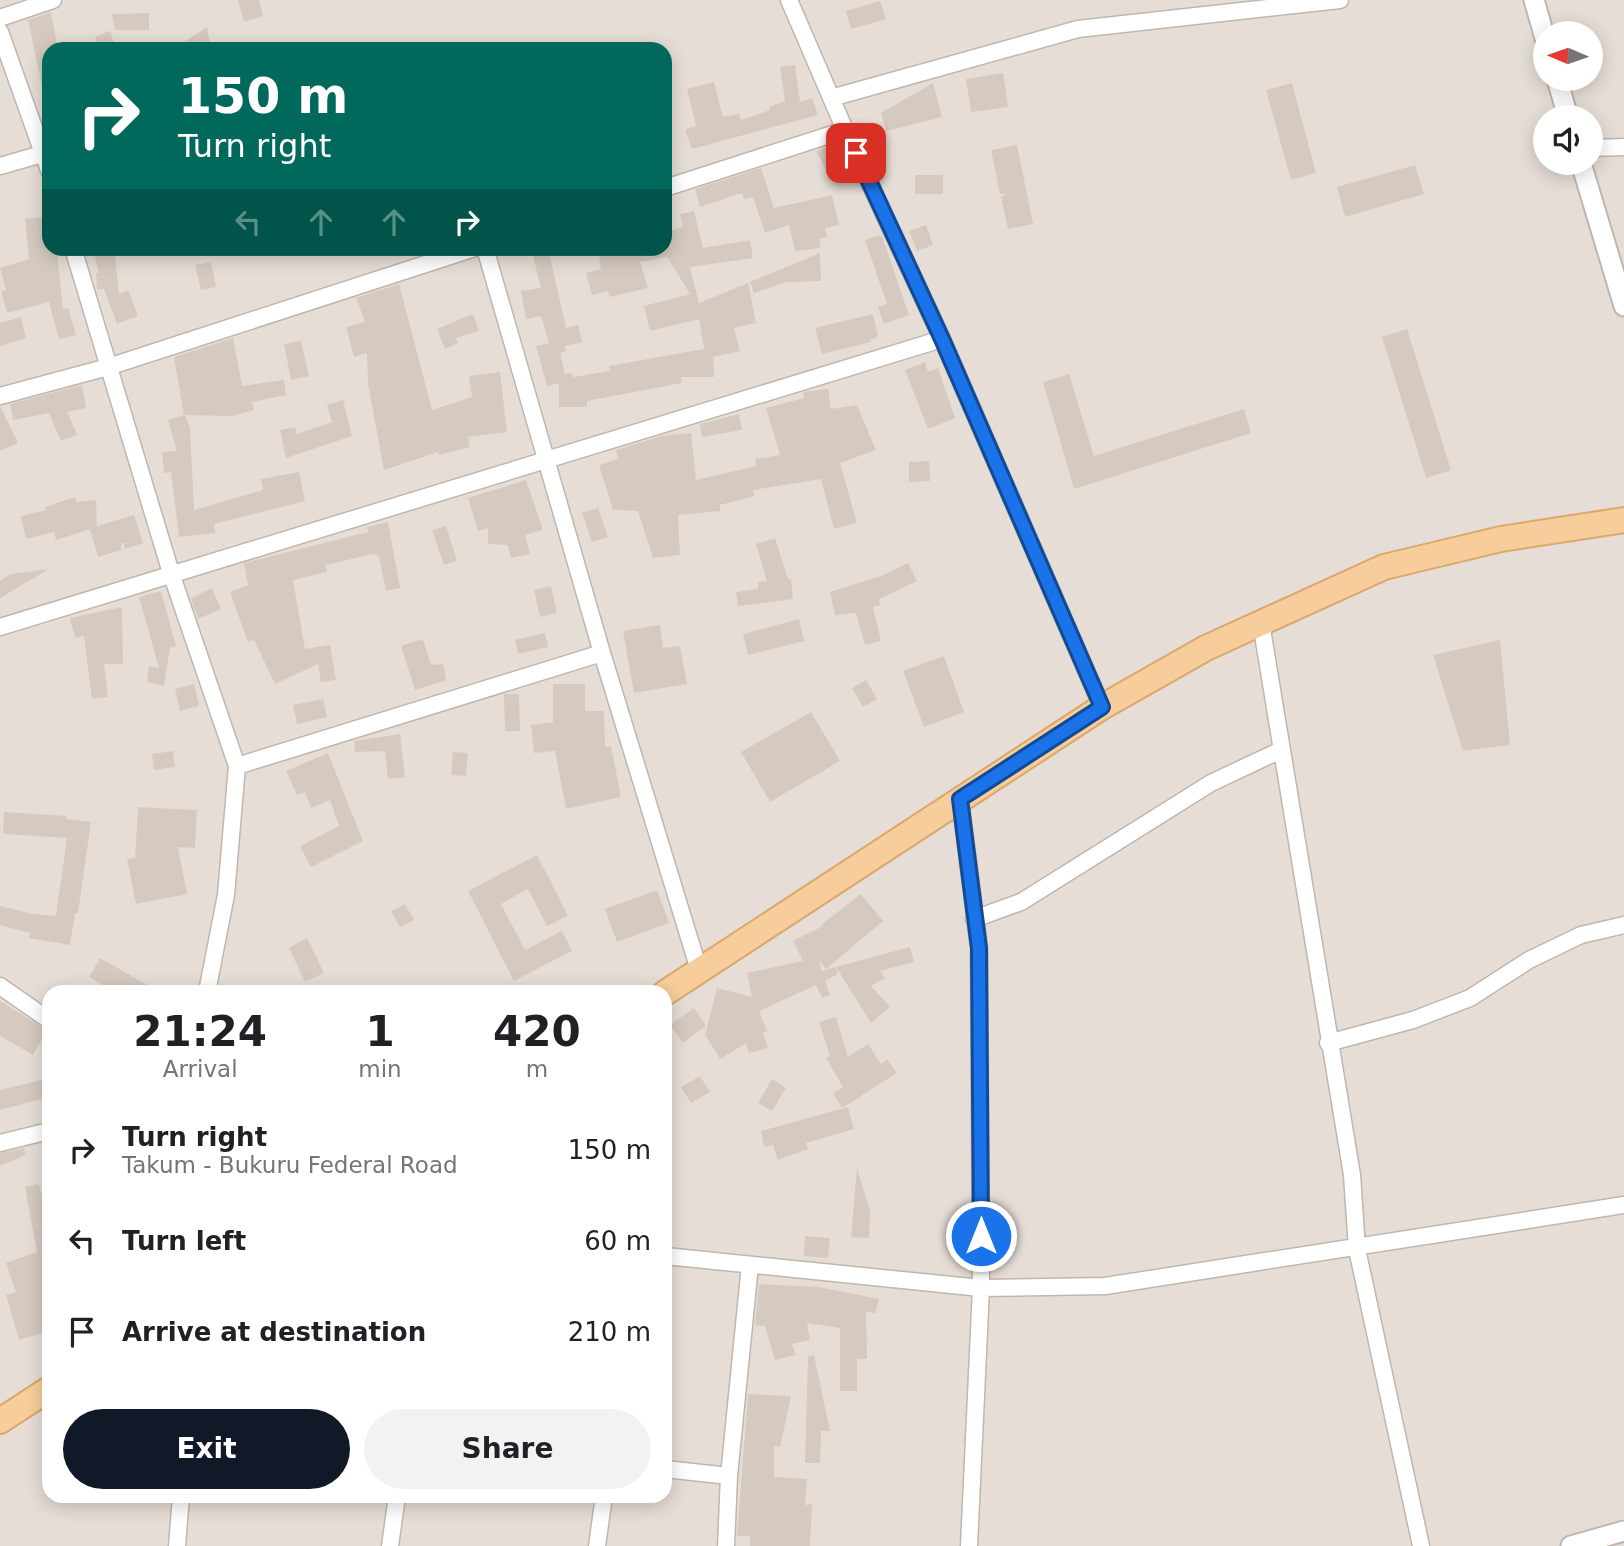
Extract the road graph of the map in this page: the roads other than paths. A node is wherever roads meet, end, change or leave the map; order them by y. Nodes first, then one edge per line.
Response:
1 (53, 0) edge
2 (789, 0) edge
3 (1340, 0) edge
4 (1534, 0) edge
5 (0, 18) edge
6 (1540, 21) edge
7 (0, 32) edge
8 (831, 98) junction
9 (845, 130) junction
10 (42, 142) edge
11 (1624, 146) edge
12 (1603, 147) edge
13 (42, 154) edge
14 (0, 166) edge
15 (1585, 175) edge
16 (672, 186) edge
17 (75, 256) edge
18 (450, 256) edge
19 (487, 256) edge
20 (1617, 260) edge
21 (1624, 306) edge
22 (942, 339) junction
23 (108, 367) junction
24 (0, 396) edge
25 (546, 460) junction
26 (1624, 520) edge
27 (171, 573) junction
28 (1261, 623) junction
29 (0, 627) edge
30 (602, 653) junction
31 (1102, 707) junction
32 (1282, 750) junction
33 (237, 766) junction
34 (960, 799) junction
35 (974, 919) junction
36 (1624, 925) edge
37 (699, 970) junction
38 (0, 985) edge
39 (208, 985) edge
40 (672, 988) edge
41 (42, 1015) edge
42 (1328, 1043) junction
43 (42, 1133) edge
44 (0, 1143) edge
45 (1624, 1205) edge
46 (1357, 1249) junction
47 (672, 1257) edge
48 (750, 1265) junction
49 (981, 1288) junction
50 (42, 1393) edge
51 (0, 1420) edge
52 (672, 1470) edge
53 (729, 1476) junction
54 (180, 1503) edge
55 (396, 1503) edge
56 (603, 1503) edge
57 (1624, 1531) edge
58 (177, 1546) edge
59 (390, 1546) edge
60 (597, 1546) edge
61 (726, 1546) edge
62 (969, 1546) edge
63 (1421, 1546) edge
64 (1571, 1546) edge

1 - 5 street
2 - 8 street
3 - 8 street
4 - 6 street
7 - 10 street
8 - 9 street
9 - 16 street
9 - 22 street
11 - 12 street
13 - 14 street
15 - 20 street
17 - 23 street
18 - 23 street
19 - 25 street
20 - 21 street
22 - 25 street
22 - 31 street
23 - 24 street
23 - 27 street
25 - 27 street
25 - 30 street
26 - 28 main road
27 - 29 street
27 - 33 street
28 - 31 main road
28 - 32 street
30 - 33 street
30 - 37 street
31 - 34 main road
32 - 35 street
32 - 42 street
33 - 39 street
34 - 35 street
34 - 37 main road
35 - 49 street
36 - 42 street
37 - 40 main road
38 - 41 street
42 - 46 street
43 - 44 street
45 - 46 street
46 - 49 street
46 - 63 street
47 - 48 street
48 - 49 street
48 - 53 street
49 - 62 street
50 - 51 main road
52 - 53 street
53 - 61 street
54 - 58 street
55 - 59 street
56 - 60 street
57 - 64 street

